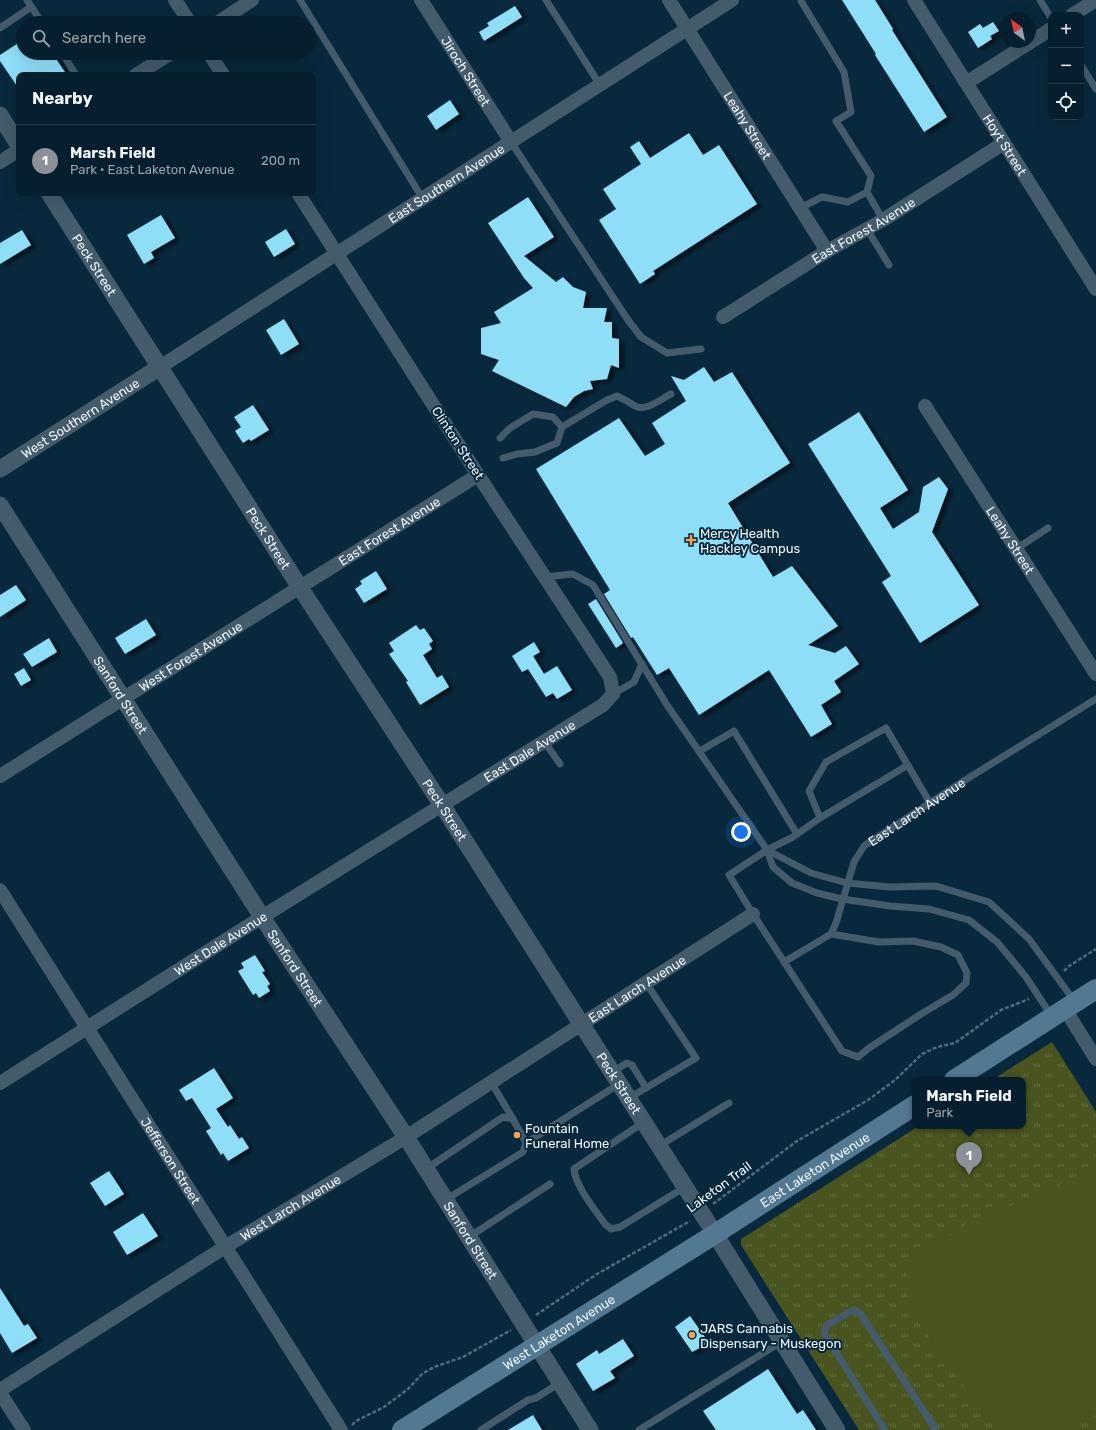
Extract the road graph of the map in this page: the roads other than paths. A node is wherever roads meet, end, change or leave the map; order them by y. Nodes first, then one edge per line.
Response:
1 (27, 0) edge
2 (175, 0) edge
3 (252, 0) edge
4 (300, 0) edge
5 (421, 0) edge
6 (546, 0) edge
7 (669, 0) edge
8 (732, 0) edge
9 (800, 0) edge
10 (914, 0) edge
11 (1040, 0) edge
12 (1096, 0) edge
13 (31, 7) junction
14 (1077, 12) edge
15 (1048, 13) edge
16 (18, 16) edge
17 (37, 16) edge
18 (185, 16) edge
19 (228, 16) edge
20 (310, 16) edge
21 (16, 17) edge
22 (316, 26) edge
23 (0, 28) edge
24 (688, 29) junction
25 (1048, 30) edge
26 (66, 60) edge
27 (160, 60) edge
28 (213, 60) edge
29 (1084, 70) edge
30 (74, 72) edge
31 (141, 72) edge
32 (221, 72) edge
33 (966, 83) junction
34 (600, 85) junction
35 (1096, 89) edge
36 (0, 115) edge
37 (16, 141) edge
38 (511, 142) junction
39 (1004, 143) junction
40 (16, 152) edge
41 (0, 162) edge
42 (867, 192) junction
43 (51, 196) edge
44 (300, 196) edge
45 (423, 199) junction
46 (800, 208) junction
47 (883, 220) junction
48 (866, 228) junction
49 (827, 251) junction
50 (337, 254) junction
51 (889, 265) dead end
52 (1096, 289) edge
53 (723, 317) dead end
54 (701, 349) dead end
55 (160, 367) junction
56 (671, 394) dead end
57 (925, 406) dead end
58 (562, 427) junction
59 (500, 438) dead end
60 (503, 458) dead end
61 (0, 469) edge
62 (478, 475) junction
63 (0, 505) edge
64 (1048, 528) dead end
65 (1016, 549) junction
66 (544, 577) junction
67 (299, 586) junction
68 (642, 664) junction
69 (1096, 674) edge
70 (613, 694) junction
71 (123, 698) junction
72 (1096, 699) edge
73 (544, 742) junction
74 (700, 751) junction
75 (560, 764) dead end
76 (908, 765) junction
77 (0, 776) edge
78 (930, 803) junction
79 (442, 804) junction
80 (820, 818) junction
81 (797, 834) junction
82 (767, 850) junction
83 (847, 884) junction
84 (0, 890) edge
85 (842, 899) junction
86 (753, 914) junction
87 (262, 917) junction
88 (831, 934) junction
89 (784, 962) junction
90 (646, 983) junction
91 (1096, 989) edge
92 (1064, 1009) junction
93 (581, 1024) junction
94 (86, 1028) junction
95 (1096, 1059) edge
96 (959, 1077) edge
97 (616, 1078) junction
98 (491, 1082) junction
99 (0, 1083) edge
100 (646, 1088) junction
101 (629, 1098) junction
102 (729, 1103) dead end
103 (912, 1107) edge
104 (513, 1119) junction
105 (644, 1122) junction
106 (406, 1137) junction
107 (526, 1143) junction
108 (659, 1146) junction
109 (426, 1169) junction
110 (550, 1184) dead end
111 (685, 1187) junction
112 (445, 1200) junction
113 (715, 1234) junction
114 (469, 1237) junction
115 (225, 1248) junction
116 (782, 1341) junction
117 (537, 1345) junction
118 (561, 1382) junction
119 (0, 1390) edge
120 (0, 1393) edge
121 (346, 1428) edge
122 (588, 1429) edge
123 (24, 1430) edge
124 (402, 1430) edge
125 (481, 1430) edge
126 (639, 1430) edge
127 (837, 1430) edge
128 (885, 1430) edge
129 (936, 1430) edge

1 - 13 lane
2 - 18 street
3 - 19 street
4 - 20 lane
5 - 38 street, Jiroch Street
6 - 34 lane
7 - 24 street, Leahy Street
8 - 24 street, East Southern Avenue
9 - 42 lane
10 - 33 street, Hoyt Street
11 - 15 lane
12 - 14 street
13 - 16 lane
13 - 17 lane
21 - 23 lane
22 - 45 lane
24 - 34 street, East Southern Avenue
24 - 46 street, Leahy Street
25 - 33 street
26 - 30 lane
27 - 31 street
28 - 32 street
29 - 35 lane
33 - 39 street, Hoyt Street
34 - 38 street, East Southern Avenue
36 - 37 street
38 - 45 street, East Southern Avenue
38 - 54 lane
39 - 47 street, East Forest Avenue
39 - 52 street, Hoyt Street
40 - 41 street
42 - 46 lane
42 - 47 lane
43 - 55 street, Peck Street
44 - 50 street, Clinton Street
45 - 50 street, East Southern Avenue
46 - 49 street, Leahy Street
47 - 48 street, East Forest Avenue
48 - 49 street, East Forest Avenue
48 - 51 lane
49 - 53 street, East Forest Avenue
50 - 55 street, East Southern Avenue
50 - 62 street, Clinton Street
55 - 61 street, West Southern Avenue
55 - 67 street, Peck Street
56 - 58 lane
57 - 65 street, Leahy Street
58 - 59 lane
58 - 60 lane
62 - 66 street, Clinton Street
62 - 67 street, East Forest Avenue
63 - 71 street, Sanford Street
64 - 65 lane
65 - 69 street, Leahy Street
66 - 68 lane
66 - 70 street, Clinton Street
67 - 71 street, West Forest Avenue
67 - 79 street, Peck Street
68 - 70 lane
68 - 74 lane
70 - 73 street, East Dale Avenue
71 - 77 street, West Forest Avenue
71 - 87 street, Sanford Street
72 - 78 lane, East Larch Avenue
73 - 75 lane
73 - 79 street, East Dale Avenue
74 - 81 lane
74 - 82 lane
76 - 78 lane
76 - 80 lane
76 - 80 lane
78 - 83 lane, East Larch Avenue
79 - 87 street, West Dale Avenue
79 - 93 street, Peck Street
80 - 81 lane
81 - 82 lane
82 - 83 lane
82 - 85 lane
82 - 86 lane
83 - 85 lane, East Larch Avenue
83 - 92 lane
84 - 94 street, Jefferson Street
85 - 88 lane, East Larch Avenue
85 - 92 lane
86 - 89 lane
86 - 90 street, East Larch Avenue
87 - 94 street, West Dale Avenue
87 - 106 street, Sanford Street
88 - 89 lane
88 - 89 lane
90 - 93 street, East Larch Avenue
90 - 100 lane
91 - 92 main road
92 - 95 street
92 - 96 main road
93 - 97 street, Peck Street
93 - 98 street, West Larch Avenue
94 - 99 street, West Dale Avenue
94 - 115 street, Jefferson Street
97 - 100 lane
97 - 101 street, Peck Street
97 - 107 lane
98 - 104 lane
98 - 106 street, West Larch Avenue
100 - 101 lane
101 - 105 street, Peck Street
102 - 108 lane
103 - 113 main road, East Laketon Avenue
104 - 107 lane
104 - 109 lane
105 - 108 street, Peck Street
105 - 111 lane
106 - 109 street, Sanford Street
106 - 115 street, West Larch Avenue
107 - 112 lane
108 - 111 street, Peck Street
109 - 112 street, Sanford Street
110 - 114 lane
111 - 113 street, Peck Street
112 - 114 street, Sanford Street
113 - 116 street, Peck Street
113 - 117 main road, West Laketon Avenue
114 - 117 street, Sanford Street
115 - 119 street, West Larch Avenue
115 - 121 street, Jefferson Street
116 - 126 lane
116 - 127 street, Peck Street
117 - 118 street, Sanford Street
117 - 124 main road, West Laketon Avenue
118 - 122 street, Sanford Street
118 - 125 lane
120 - 123 street
128 - 129 lane

